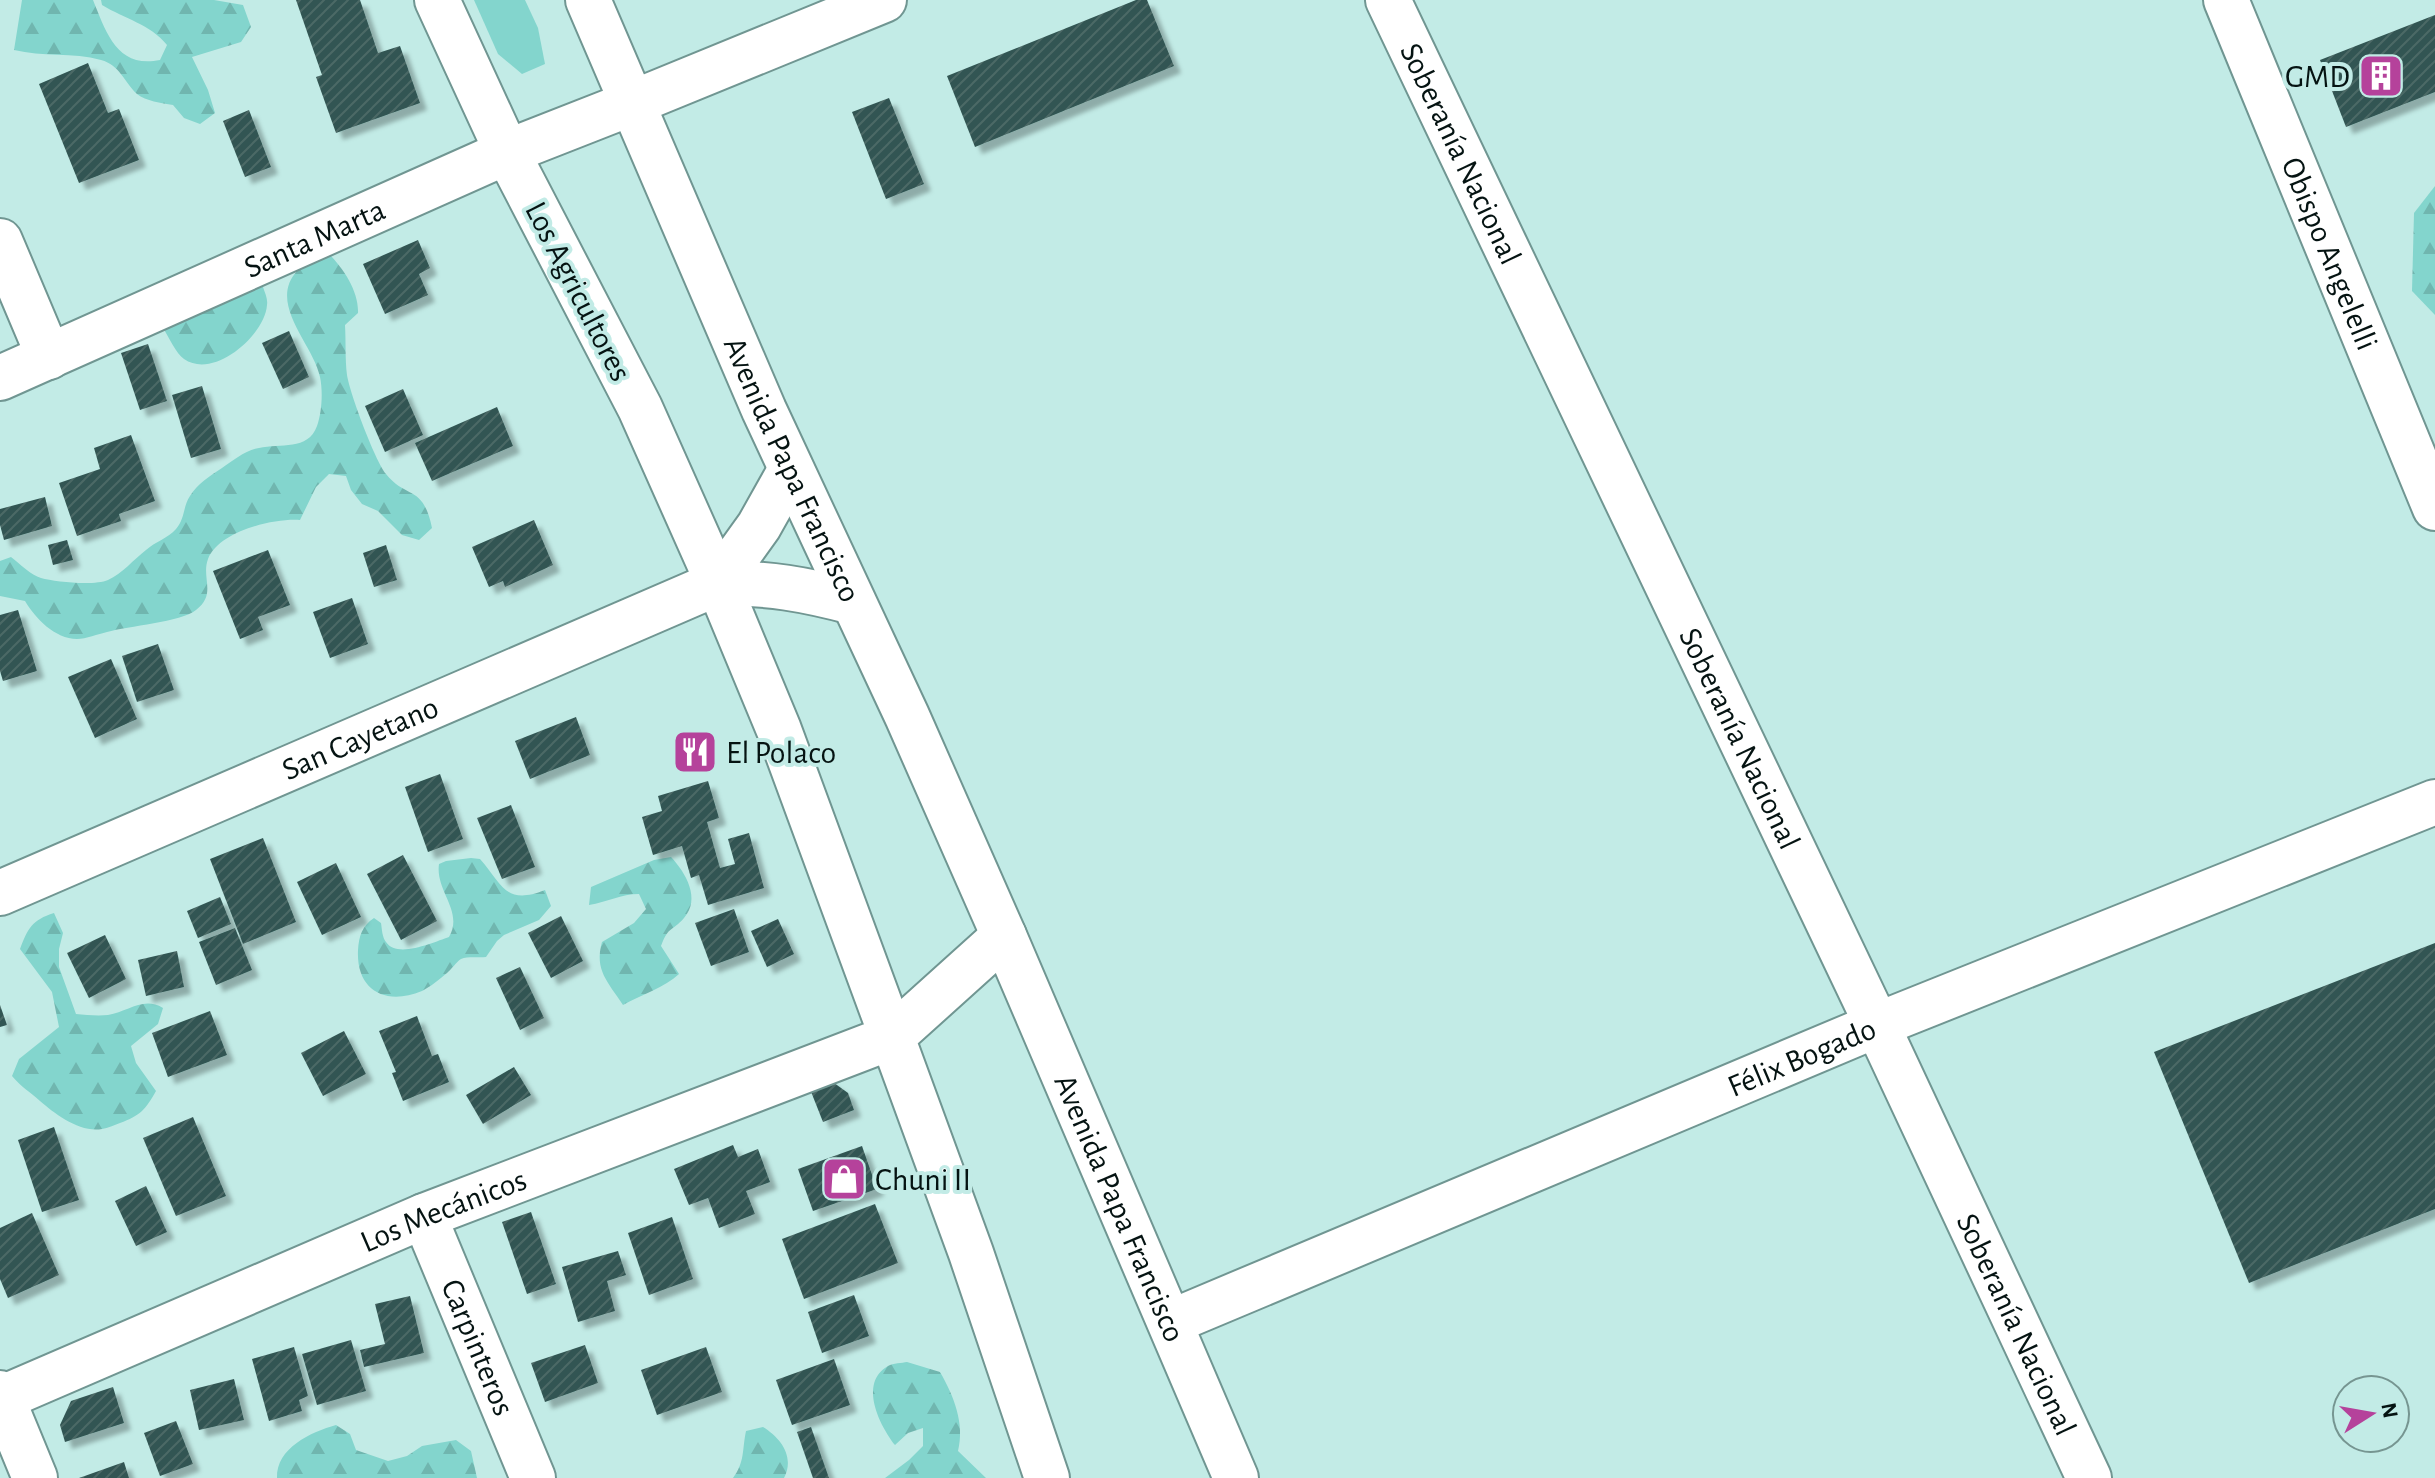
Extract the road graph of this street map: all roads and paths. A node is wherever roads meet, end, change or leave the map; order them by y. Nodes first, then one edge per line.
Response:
1 (437, 0) edge
2 (588, 0) edge
3 (884, 0) edge
4 (1388, 0) edge
5 (2226, 0) edge
6 (632, 103) junction
7 (507, 152) junction
8 (0, 241) edge
9 (49, 357) junction
10 (0, 378) edge
11 (791, 469) junction
12 (2435, 508) edge
13 (718, 583) junction
14 (853, 602) junction
15 (2435, 802) edge
16 (0, 893) edge
17 (1004, 936) junction
18 (1877, 1025) junction
19 (892, 1037) junction
20 (424, 1216) junction
21 (1171, 1322) junction
22 (1, 1396) edge
23 (35, 1478) edge
24 (533, 1478) edge
25 (1047, 1478) edge
26 (1236, 1478) edge
27 (2089, 1478) edge

1 - 7 street, Los Agricultores
2 - 6 street, Avenida Papa Francisco
3 - 6 street, Santa Marta
4 - 18 street, Soberanía Nacional
5 - 12 street, Obispo Angelelli
6 - 7 street, Santa Marta
6 - 11 street, Avenida Papa Francisco
7 - 9 street, Santa Marta
7 - 13 street, Los Agricultores
8 - 9 street
9 - 10 street, Santa Marta
11 - 13 street
11 - 14 street, Avenida Papa Francisco
13 - 14 street, San Cayetano
13 - 16 street, San Cayetano
13 - 19 street, Los Agricultores
14 - 17 street, Avenida Papa Francisco
15 - 18 street, Félix Bogado
17 - 19 street
17 - 21 street, Avenida Papa Francisco
18 - 21 street, Félix Bogado
18 - 27 street, Soberanía Nacional
19 - 20 street, Los Mecánicos
19 - 25 street
20 - 22 street, Los Mecánicos
20 - 24 street, Carpinteros
21 - 26 street, Avenida Papa Francisco
22 - 23 street

